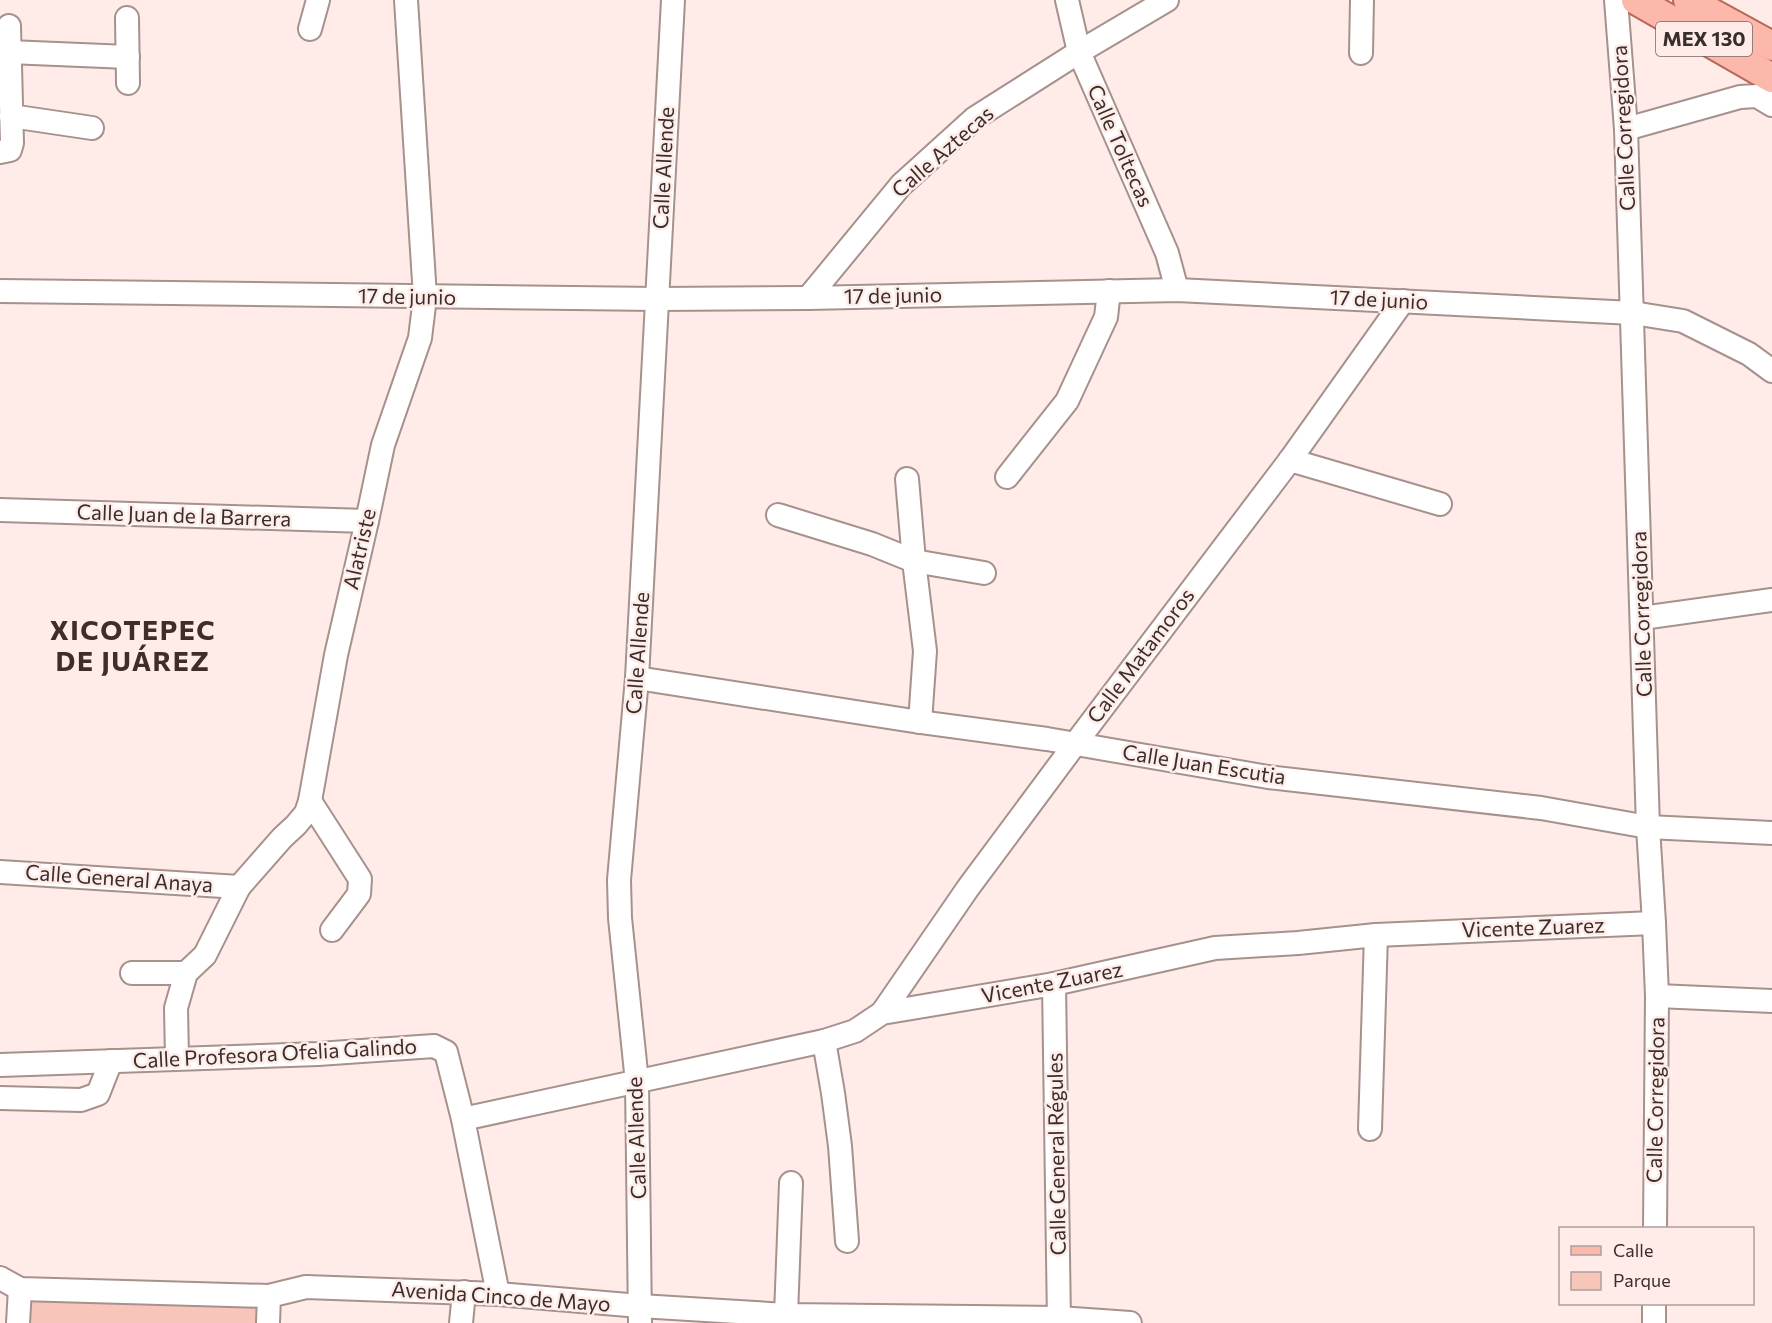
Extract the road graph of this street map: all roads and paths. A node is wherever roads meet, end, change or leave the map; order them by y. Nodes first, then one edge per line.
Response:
1 (318, 0) edge
2 (406, 0) edge
3 (673, 0) edge
4 (1067, 0) edge
5 (1167, 0) edge
6 (1362, 0) edge
7 (1616, 0) edge
8 (1636, 0) edge
9 (1688, 0) edge
10 (127, 18) dead end
11 (9, 26) dead end
12 (310, 29) dead end
13 (1772, 46) edge
14 (9, 52) junction
15 (1079, 52) junction
16 (1361, 53) dead end
17 (128, 57) junction
18 (1772, 78) edge
19 (128, 83) dead end
20 (1772, 105) edge
21 (11, 116) junction
22 (92, 128) dead end
23 (1626, 129) junction
24 (5, 151) edge
25 (1177, 290) junction
26 (0, 291) edge
27 (1109, 291) junction
28 (425, 297) junction
29 (808, 298) junction
30 (657, 299) junction
31 (1402, 301) junction
32 (1633, 313) junction
33 (1772, 371) edge
34 (1290, 460) junction
35 (1006, 477) dead end
36 (907, 479) dead end
37 (1440, 504) dead end
38 (0, 510) edge
39 (778, 515) dead end
40 (367, 521) junction
41 (914, 561) junction
42 (984, 573) dead end
43 (1772, 600) edge
44 (1642, 618) junction
45 (637, 678) junction
46 (920, 722) junction
47 (1075, 744) junction
48 (310, 801) junction
49 (1648, 827) junction
50 (1772, 833) edge
51 (0, 872) edge
52 (239, 886) junction
53 (1654, 923) junction
54 (332, 930) dead end
55 (1376, 934) junction
56 (132, 973) dead end
57 (186, 973) junction
58 (1054, 984) junction
59 (1657, 996) junction
60 (1772, 1001) edge
61 (882, 1013) junction
62 (824, 1041) junction
63 (177, 1058) junction
64 (111, 1061) junction
65 (0, 1065) edge
66 (637, 1082) junction
67 (0, 1098) edge
68 (463, 1119) junction
69 (1370, 1129) dead end
70 (791, 1183) dead end
71 (1655, 1227) edge
72 (847, 1241) dead end
73 (10, 1283) edge
74 (464, 1292) junction
75 (498, 1294) junction
76 (269, 1296) junction
77 (1654, 1305) edge
78 (640, 1314) edge
79 (786, 1315) junction
80 (1059, 1321) edge
81 (18, 1323) edge
82 (268, 1323) edge
83 (460, 1323) edge
84 (1130, 1323) edge
85 (1654, 1323) edge

1 - 12 street
2 - 28 street, Alatriste
3 - 30 street, Calle Allende
4 - 15 street, Calle Toltecas
5 - 15 street, Calle Aztecas
6 - 16 street
7 - 23 street, Calle Corregidora
8 - 18 main road, MEX 130
9 - 13 main road, MEX 130
10 - 17 street
11 - 14 street
14 - 17 street
14 - 21 street
15 - 25 street, Calle Toltecas
15 - 29 street, Calle Aztecas
17 - 19 street
20 - 23 street
21 - 22 street
21 - 24 street
23 - 32 street, Calle Corregidora
25 - 27 street, 17 de junio
25 - 31 street, 17 de junio
26 - 28 street, 17 de junio
27 - 29 street, 17 de junio
27 - 35 street
28 - 30 street, 17 de junio
28 - 40 street, Alatriste
29 - 30 street, 17 de junio
30 - 45 street, Calle Allende
31 - 32 street, 17 de junio
31 - 34 street, Calle Matamoros
32 - 33 street, 17 de junio
32 - 44 street, Calle Corregidora
34 - 37 street
34 - 47 street, Calle Matamoros
36 - 41 street
38 - 40 street, Calle Juan de la Barrera
39 - 41 street
40 - 48 street, Alatriste
41 - 42 street
41 - 46 street
43 - 44 street
44 - 49 street, Calle Corregidora
45 - 46 street, Calle Juan Escutia
45 - 66 street, Calle Allende
46 - 47 street, Calle Juan Escutia
47 - 49 street, Calle Juan Escutia
47 - 61 street, Calle Matamoros
48 - 52 street, Alatriste
48 - 54 street
49 - 50 street, Calle Juan Escutia
49 - 53 street, Calle Corregidora
51 - 52 street, Calle General Anaya
52 - 57 street, Alatriste
53 - 55 street, Vicente Zuarez
53 - 59 street, Calle Corregidora
55 - 58 street, Vicente Zuarez
55 - 69 street
56 - 57 street
57 - 63 street, Alatriste
58 - 61 street, Vicente Zuarez
58 - 80 street, Calle General Régules
59 - 60 street
59 - 71 street, Calle Corregidora
61 - 62 street, Vicente Zuarez
62 - 66 street, Vicente Zuarez
62 - 72 street
63 - 64 street, Calle Profesora Ofelia Galindo
63 - 68 street, Calle Profesora Ofelia Galindo
64 - 65 street, Calle Profesora Ofelia Galindo
64 - 67 street
66 - 68 street, Vicente Zuarez
66 - 78 street, Calle Allende
68 - 75 street, Calle Profesora Ofelia Galindo
70 - 79 street
73 - 76 street, Avenida Cinco de Mayo
73 - 81 street
74 - 75 street, Avenida Cinco de Mayo
74 - 76 street, Avenida Cinco de Mayo
74 - 83 street
75 - 78 street, Avenida Cinco de Mayo
76 - 82 street
77 - 85 street
78 - 79 street, Avenida Cinco de Mayo
79 - 80 street, Avenida Cinco de Mayo
80 - 84 street, Avenida Cinco de Mayo

